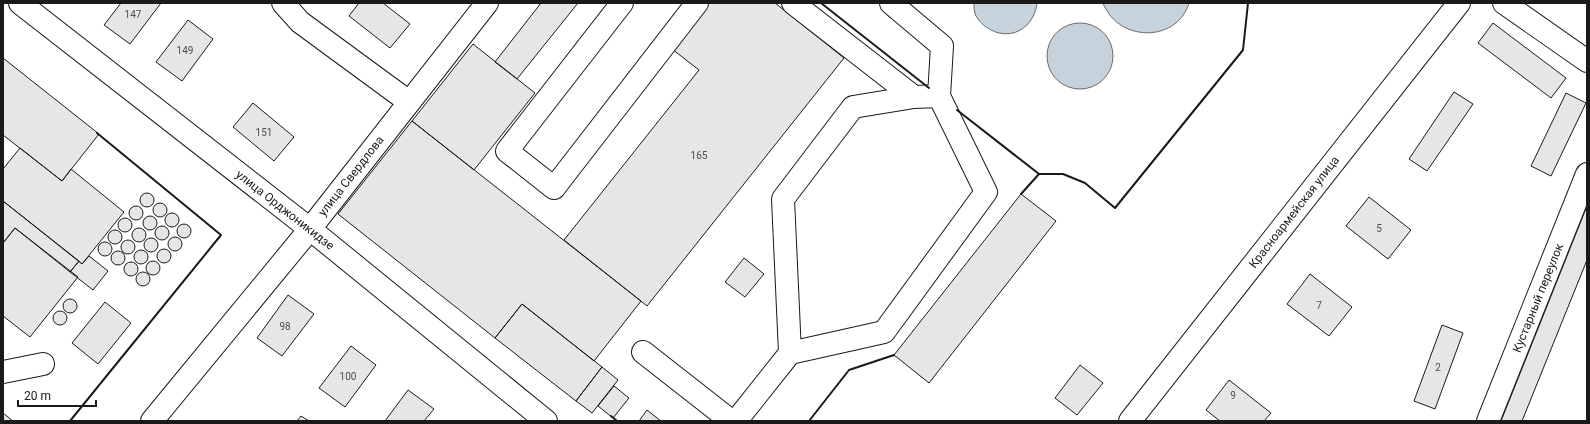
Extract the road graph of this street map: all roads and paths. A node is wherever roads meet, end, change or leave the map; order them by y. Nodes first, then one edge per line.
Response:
1 (20, 3) edge
2 (282, 3) edge
3 (486, 3) edge
4 (622, 3) edge
5 (697, 3) edge
6 (793, 3) edge
7 (891, 3) edge
8 (1459, 3) edge
9 (1504, 3) edge
10 (1587, 61) edge
11 (939, 96) junction
12 (914, 97) junction
13 (409, 102) junction
14 (1587, 174) edge
15 (310, 229) junction
16 (643, 352) dead end
17 (790, 353) junction
18 (43, 364) dead end
19 (3, 372) edge
20 (152, 421) edge
21 (546, 421) edge
22 (731, 421) edge
23 (736, 421) edge
24 (1130, 421) edge
25 (1488, 421) edge

1 - 15 street, улица Орджоникидзе
2 - 13 street
3 - 13 street, улица Свердлова
4 - 5 street
6 - 12 street
7 - 11 street
8 - 24 street, Красноармейская улица
9 - 10 street
11 - 12 street
11 - 17 street
12 - 17 street
13 - 15 street, улица Свердлова
14 - 25 street, Кустарный переулок
15 - 20 street, улица Свердлова
15 - 21 street, улица Орджоникидзе
16 - 22 street
17 - 23 street
18 - 19 street

